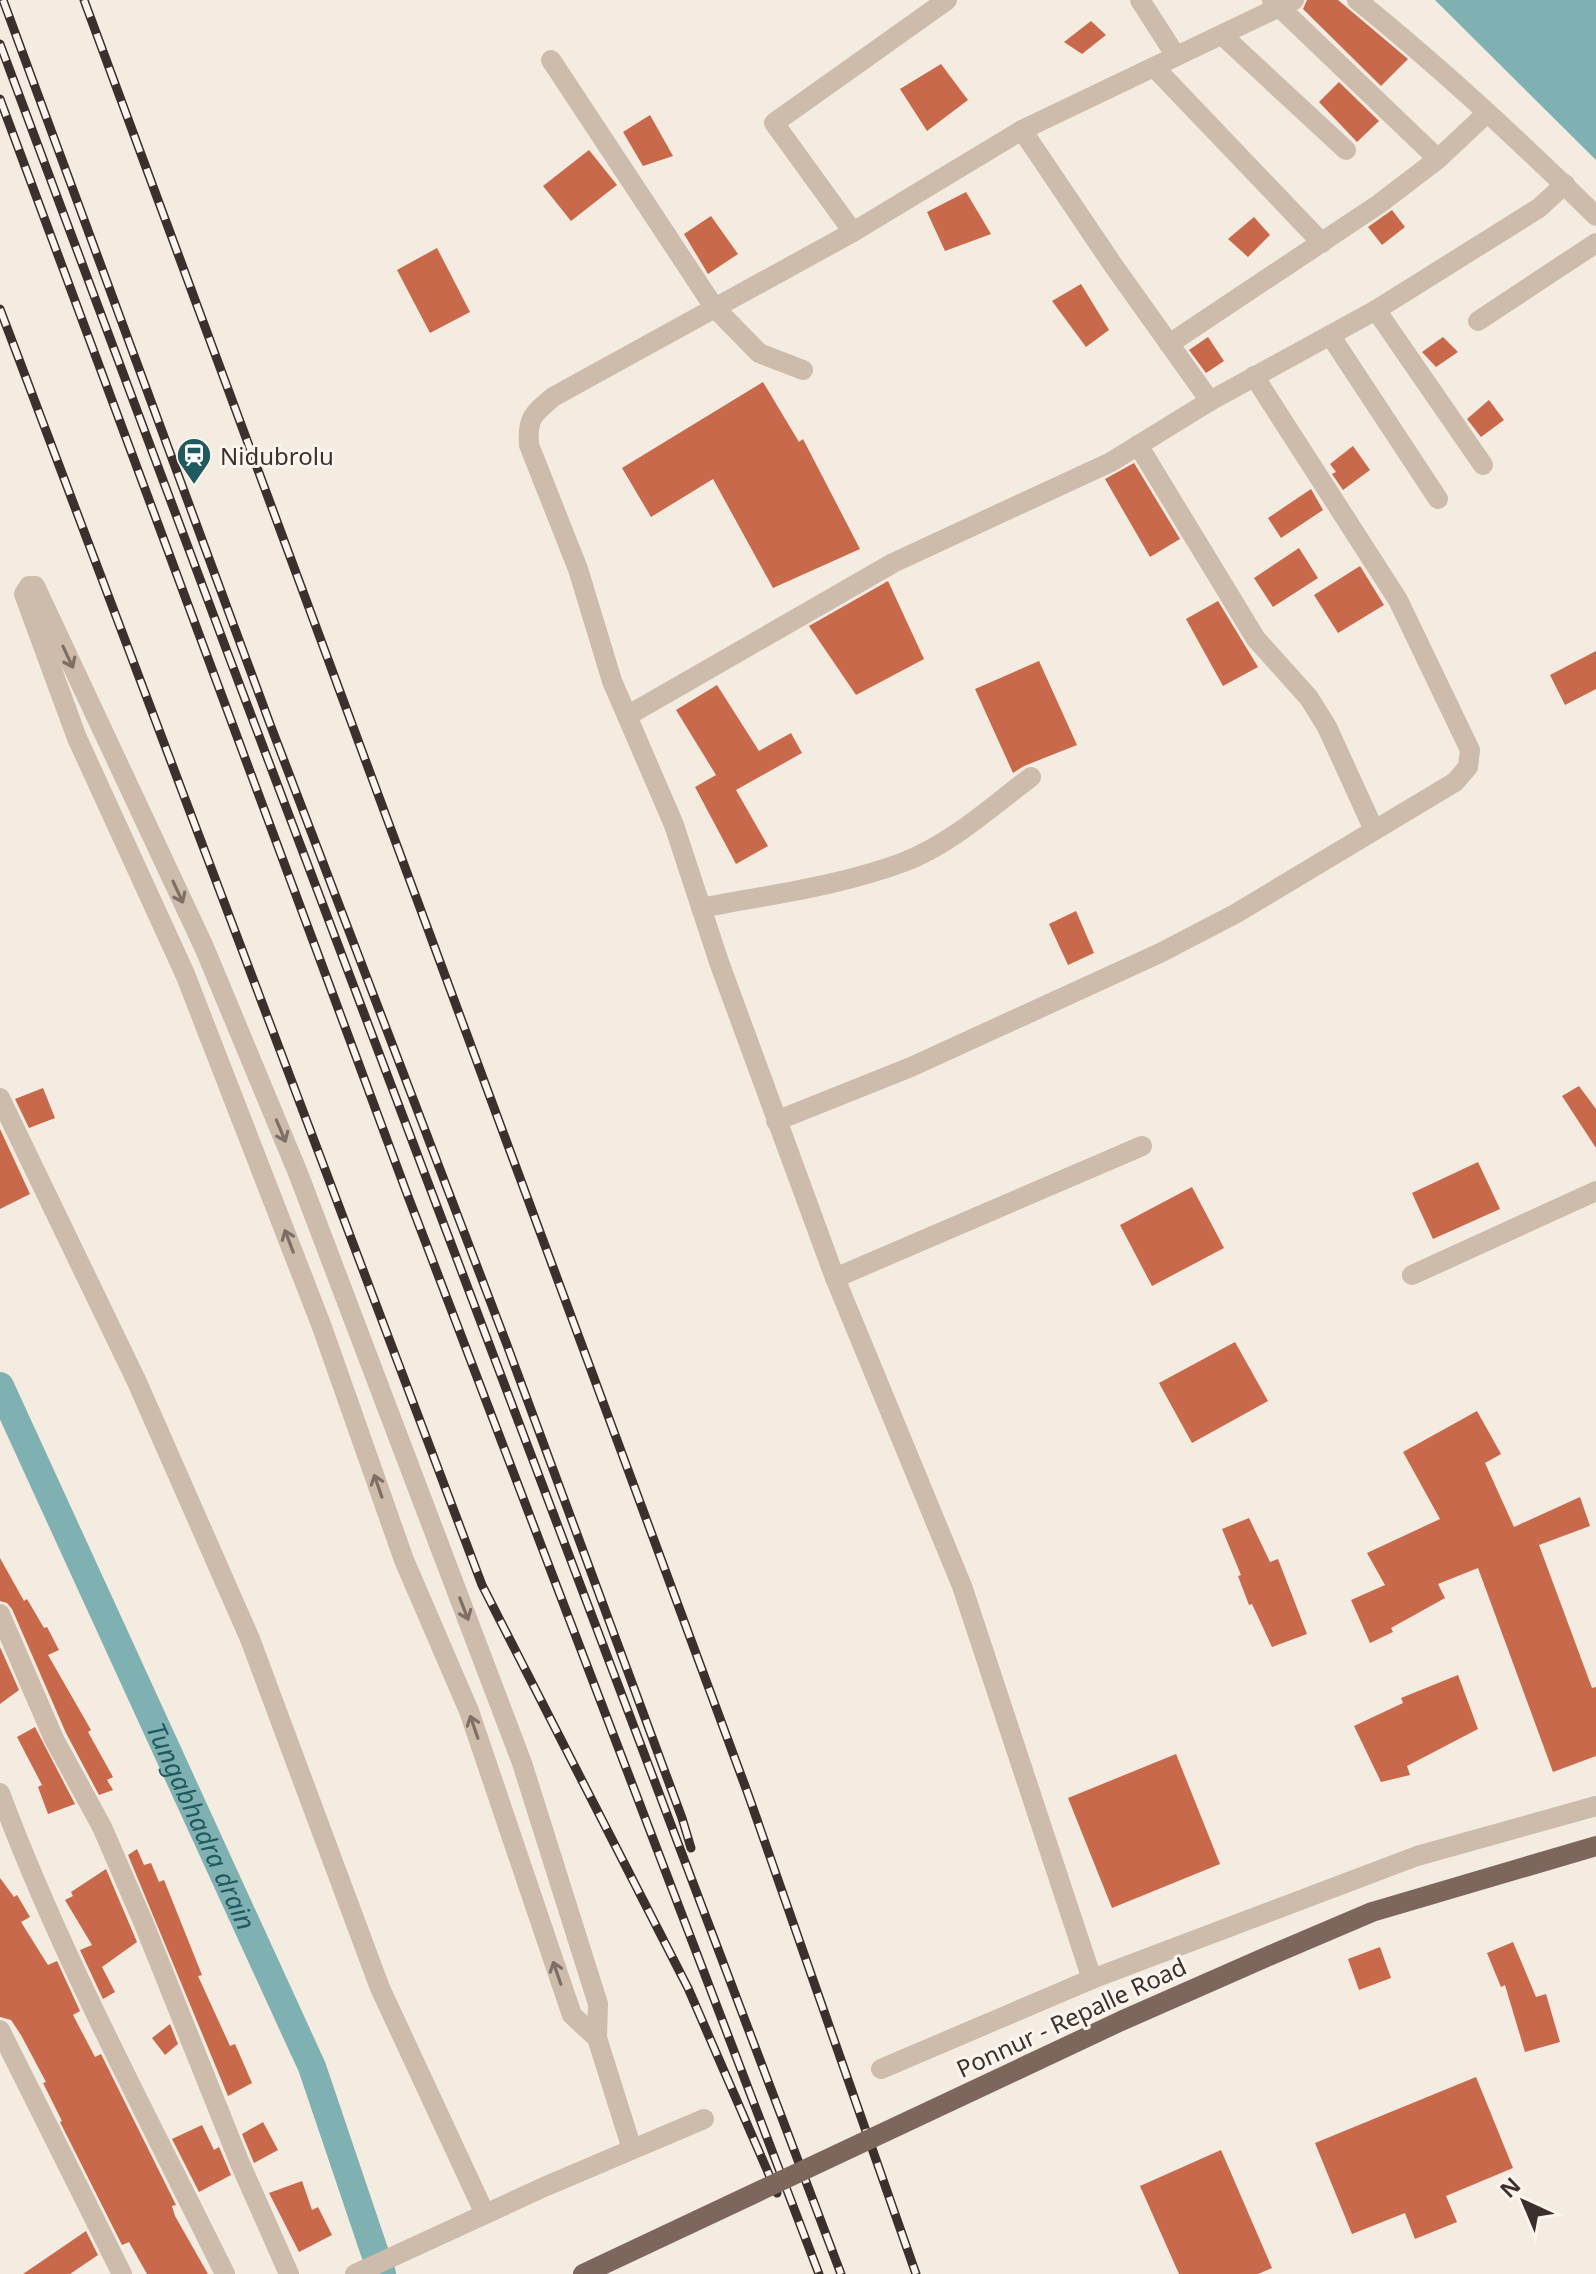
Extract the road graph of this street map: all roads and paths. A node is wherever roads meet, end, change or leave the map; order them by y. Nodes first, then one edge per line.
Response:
1 (947, 0) edge
2 (1140, 0) edge
3 (1357, 0) edge
4 (1281, 3) edge
5 (1222, 35) junction
6 (1176, 56) junction
7 (551, 60) dead end
8 (1154, 67) junction
9 (1487, 113) junction
10 (1022, 130) junction
11 (1346, 150) dead end
12 (1438, 159) junction
13 (1565, 184) junction
14 (1596, 216) edge
15 (853, 232) junction
16 (1322, 243) junction
17 (1596, 243) edge
18 (714, 307) junction
19 (1376, 310) junction
20 (1478, 321) dead end
21 (1330, 335) junction
22 (1169, 344) junction
23 (803, 370) dead end
24 (1254, 376) junction
25 (1210, 401) junction
26 (1138, 445) junction
27 (1483, 465) dead end
28 (1438, 499) dead end
29 (627, 716) junction
30 (1031, 777) dead end
31 (1374, 830) junction
32 (701, 908) junction
33 (204, 947) junction
34 (178, 957) junction
35 (0, 1098) edge
36 (776, 1121) junction
37 (1142, 1146) dead end
38 (1596, 1191) edge
39 (1412, 1275) dead end
40 (835, 1278) junction
41 (365, 1348) junction
42 (333, 1357) junction
43 (449, 1569) junction
44 (413, 1580) junction
45 (0, 1614) edge
46 (531, 1790) junction
47 (0, 1793) edge
48 (499, 1801) junction
49 (1596, 1806) edge
50 (1596, 1846) edge
51 (1092, 1979) junction
52 (0, 2030) edge
53 (597, 2038) junction
54 (881, 2069) dead end
55 (704, 2119) dead end
56 (632, 2149) junction
57 (485, 2214) junction
58 (122, 2274) edge
59 (225, 2274) edge
60 (289, 2274) edge
61 (355, 2274) edge
62 (583, 2274) edge

1 - 15 street
2 - 6 street
3 - 9 street
4 - 5 street
4 - 12 street
5 - 6 street
5 - 11 street
6 - 8 street
7 - 18 street
8 - 10 street
8 - 16 street
9 - 12 street
9 - 13 street
10 - 15 street
10 - 22 street
12 - 16 street
13 - 14 street
13 - 19 street
15 - 18 street
16 - 22 street
17 - 20 street
18 - 23 street
18 - 29 street
19 - 21 street
19 - 27 street
21 - 24 street
21 - 28 street
22 - 25 street
24 - 25 street
24 - 31 street
25 - 26 street
26 - 29 street
26 - 31 street
29 - 32 street
30 - 32 street
31 - 36 street
32 - 36 street
33 - 34 street
34 -> 33 street
33 -> 41 street
42 -> 34 street
35 - 57 street
36 - 40 street
37 - 40 street
38 - 39 street
40 - 51 street
41 - 42 street
41 - 43 street
44 -> 42 street
43 - 44 street
43 -> 46 street
48 -> 44 street
45 - 60 street
46 - 48 street
46 - 53 street
47 - 59 street
53 -> 48 street
49 - 51 street
50 - 62 main road, Ponnur - Repalle Road, bridge
51 - 54 street
52 - 58 street
53 - 56 street
55 - 56 street
56 - 57 street
57 - 61 street

